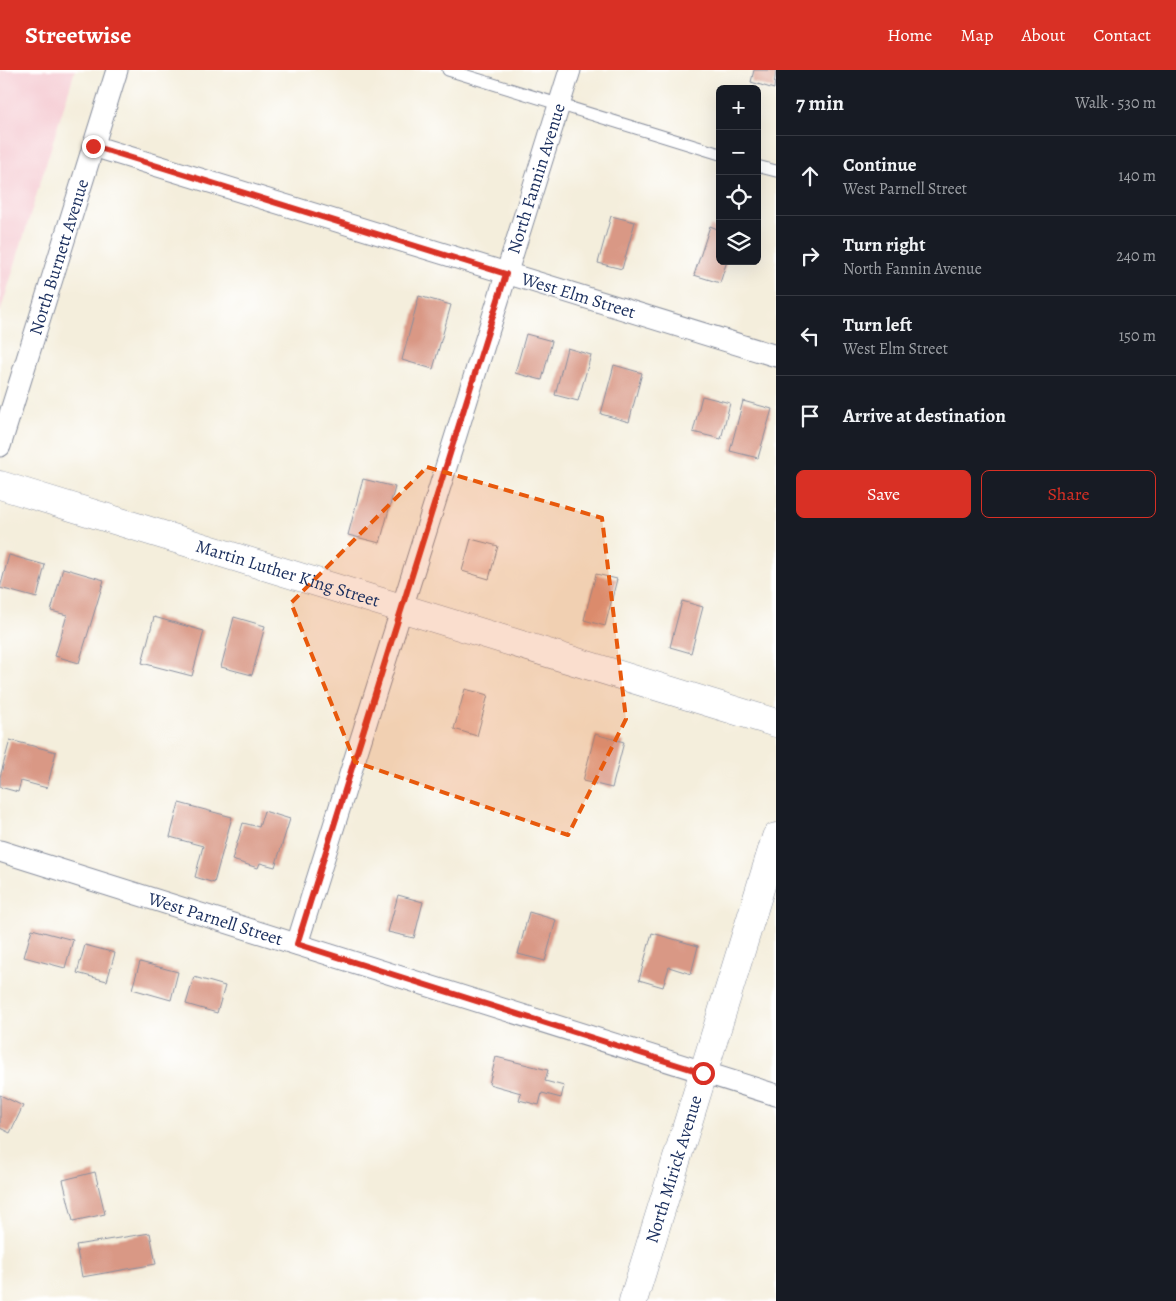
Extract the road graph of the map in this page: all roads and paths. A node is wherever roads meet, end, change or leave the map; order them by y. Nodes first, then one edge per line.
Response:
1 (117, 70) edge
2 (448, 70) edge
3 (570, 70) edge
4 (559, 103) junction
5 (93, 146) junction
6 (716, 153) edge
7 (761, 167) edge
8 (776, 172) edge
9 (506, 274) junction
10 (776, 356) edge
11 (0, 446) edge
12 (0, 485) edge
13 (402, 609) junction
14 (776, 723) edge
15 (776, 837) edge
16 (0, 851) edge
17 (297, 944) junction
18 (703, 1073) junction
19 (776, 1095) edge
20 (633, 1301) edge

1 - 5 street, North Burnett Avenue
2 - 4 lane
3 - 4 street, North Fannin Avenue
4 - 6 lane
4 - 9 street, North Fannin Avenue
5 - 9 street, West Elm Street
5 - 11 street, North Burnett Avenue
7 - 8 lane
9 - 10 street, West Elm Street
9 - 13 street, North Fannin Avenue
12 - 13 street, Martin Luther King Street
13 - 14 street, Martin Luther King Street
13 - 17 street, North Fannin Avenue
15 - 18 street, North Mirick Avenue
16 - 17 street, West Parnell Street
17 - 18 street, West Parnell Street
18 - 19 street, West Parnell Street
18 - 20 street, North Mirick Avenue

